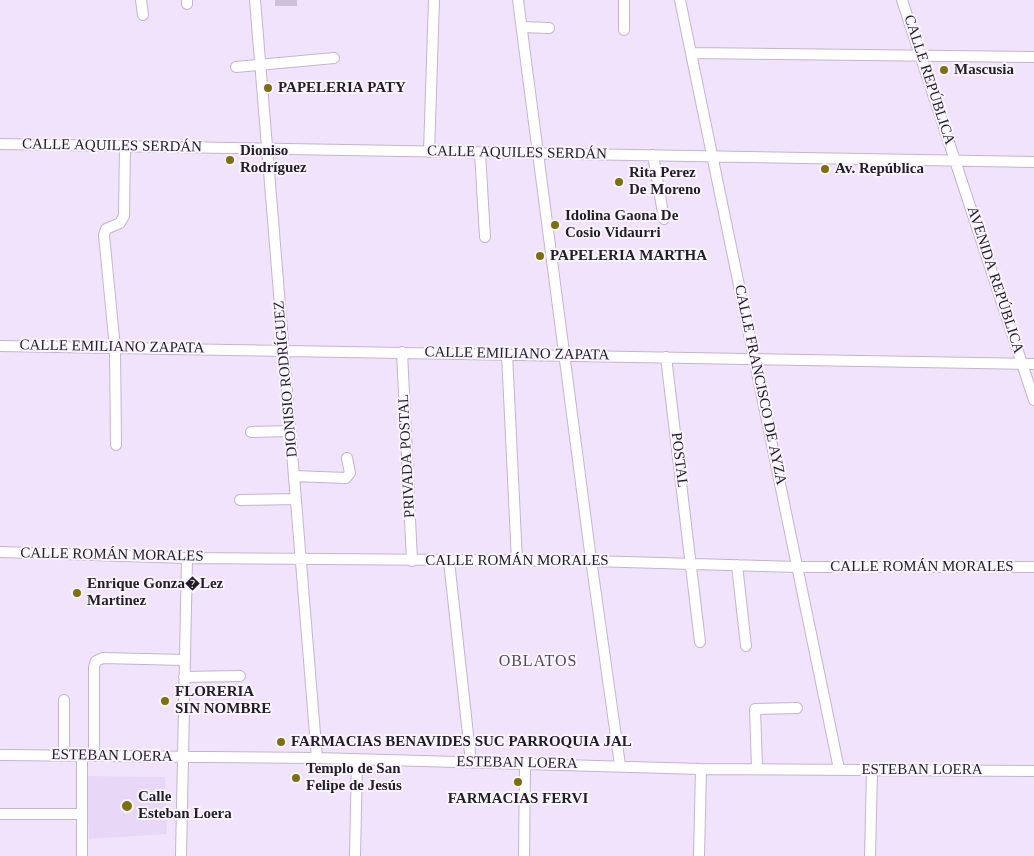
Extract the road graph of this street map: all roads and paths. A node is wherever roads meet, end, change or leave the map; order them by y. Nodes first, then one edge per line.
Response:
1 (141, 0) edge
2 (255, 0) edge
3 (434, 0) edge
4 (518, 0) edge
5 (624, 0) edge
6 (680, 0) edge
7 (902, 0) edge
8 (142, 15) dead end
9 (522, 27) junction
10 (548, 28) dead end
11 (624, 30) dead end
12 (691, 53) junction
13 (920, 56) junction
14 (1034, 57) edge
15 (334, 58) dead end
16 (260, 66) junction
17 (236, 67) dead end
18 (0, 144) edge
19 (125, 146) junction
20 (267, 149) junction
21 (429, 152) junction
22 (480, 152) junction
23 (538, 154) junction
24 (653, 155) junction
25 (712, 156) junction
26 (956, 161) junction
27 (1034, 162) edge
28 (664, 219) dead end
29 (486, 237) dead end
30 (0, 346) edge
31 (115, 348) junction
32 (284, 350) junction
33 (402, 352) junction
34 (507, 354) junction
35 (565, 355) junction
36 (666, 357) junction
37 (754, 358) junction
38 (1022, 364) junction
39 (1034, 364) edge
40 (1034, 400) edge
41 (290, 431) junction
42 (251, 432) dead end
43 (116, 445) dead end
44 (347, 458) dead end
45 (294, 476) junction
46 (296, 499) junction
47 (240, 500) dead end
48 (0, 552) edge
49 (187, 558) junction
50 (301, 559) junction
51 (412, 561) junction
52 (449, 561) junction
53 (517, 561) junction
54 (591, 561) junction
55 (692, 564) junction
56 (736, 565) junction
57 (798, 566) junction
58 (1034, 567) edge
59 (700, 642) dead end
60 (746, 646) dead end
61 (185, 660) junction
62 (240, 676) dead end
63 (184, 677) junction
64 (64, 700) dead end
65 (796, 708) dead end
66 (0, 755) edge
67 (64, 755) junction
68 (82, 755) junction
69 (94, 756) junction
70 (182, 758) junction
71 (317, 758) junction
72 (356, 759) junction
73 (471, 762) junction
74 (525, 763) junction
75 (620, 765) junction
76 (701, 768) junction
77 (757, 768) junction
78 (840, 770) junction
79 (872, 771) junction
80 (1034, 771) edge
81 (0, 814) edge
82 (82, 814) junction
83 (82, 856) edge
84 (181, 856) edge
85 (355, 856) edge
86 (524, 856) edge
87 (699, 856) edge
88 (870, 856) edge

1 - 8 street
2 - 16 street, DIONISIO RODRÍGUEZ
3 - 21 street
4 - 9 street
5 - 11 street
6 - 12 street, CALLE FRANCISCO DE AYZA
7 - 13 street, CALLE REPÚBLICA
9 - 10 street
9 - 23 street
12 - 13 street
12 - 25 street, CALLE FRANCISCO DE AYZA
13 - 14 street
13 - 26 street, CALLE REPÚBLICA
15 - 16 street
16 - 17 street
16 - 20 street, DIONISIO RODRÍGUEZ
18 - 19 street, CALLE AQUILES SERDÁN
19 - 20 street, CALLE AQUILES SERDÁN
19 - 31 street
20 - 21 street, CALLE AQUILES SERDÁN
20 - 32 street, DIONISIO RODRÍGUEZ
21 - 22 street, CALLE AQUILES SERDÁN
22 - 23 street, CALLE AQUILES SERDÁN
22 - 29 street
23 - 24 street, CALLE AQUILES SERDÁN
23 - 35 street
24 - 25 street, CALLE AQUILES SERDÁN
24 - 28 street
25 - 26 street, CALLE AQUILES SERDÁN
25 - 37 street, CALLE FRANCISCO DE AYZA
26 - 27 street, CALLE AQUILES SERDÁN
26 - 38 street, AVENIDA REPÚBLICA
30 - 31 street, CALLE EMILIANO ZAPATA
31 - 32 street, CALLE EMILIANO ZAPATA
31 - 43 street
32 - 33 street, CALLE EMILIANO ZAPATA
32 - 41 street, DIONISIO RODRÍGUEZ
33 - 34 street, CALLE EMILIANO ZAPATA
33 - 51 street, PRIVADA POSTAL
34 - 35 street, CALLE EMILIANO ZAPATA
34 - 53 street
35 - 36 street, CALLE EMILIANO ZAPATA
35 - 54 street
36 - 37 street, CALLE EMILIANO ZAPATA
36 - 55 street, POSTAL
37 - 38 street, CALLE EMILIANO ZAPATA
37 - 57 street, CALLE FRANCISCO DE AYZA
38 - 39 street, CALLE EMILIANO ZAPATA
38 - 40 street, AVENIDA REPÚBLICA
41 - 42 street
41 - 45 street, DIONISIO RODRÍGUEZ
44 - 45 street
45 - 46 street, DIONISIO RODRÍGUEZ
46 - 47 street
46 - 50 street, DIONISIO RODRÍGUEZ
48 - 49 street, CALLE ROMÁN MORALES
49 - 50 street, CALLE ROMÁN MORALES
49 - 61 street
50 - 51 street, CALLE ROMÁN MORALES
50 - 71 street, DIONISIO RODRÍGUEZ
51 - 52 street, CALLE ROMÁN MORALES
52 - 53 street, CALLE ROMÁN MORALES
52 - 73 street
53 - 54 street, CALLE ROMÁN MORALES
54 - 55 street, CALLE ROMÁN MORALES
54 - 75 street
55 - 56 street, CALLE ROMÁN MORALES
55 - 59 street, POSTAL
56 - 57 street, CALLE ROMÁN MORALES
56 - 60 street
57 - 58 street, CALLE ROMÁN MORALES
57 - 78 street, CALLE FRANCISCO DE AYZA
61 - 63 street
61 - 69 street
62 - 63 street
63 - 70 street
64 - 67 street
65 - 77 street
66 - 67 street, ESTEBAN LOERA
67 - 68 street, ESTEBAN LOERA
68 - 69 street, ESTEBAN LOERA
68 - 82 street
69 - 70 street, ESTEBAN LOERA
70 - 71 street, ESTEBAN LOERA
70 - 84 street
71 - 72 street, ESTEBAN LOERA
72 - 73 street, ESTEBAN LOERA
72 - 85 street
73 - 74 street, ESTEBAN LOERA
74 - 75 street, ESTEBAN LOERA
74 - 86 street
75 - 76 street, ESTEBAN LOERA
76 - 77 street, ESTEBAN LOERA
76 - 87 street
77 - 78 street, ESTEBAN LOERA
78 - 79 street, ESTEBAN LOERA
79 - 80 street, ESTEBAN LOERA
79 - 88 street
81 - 82 street
82 - 83 street

